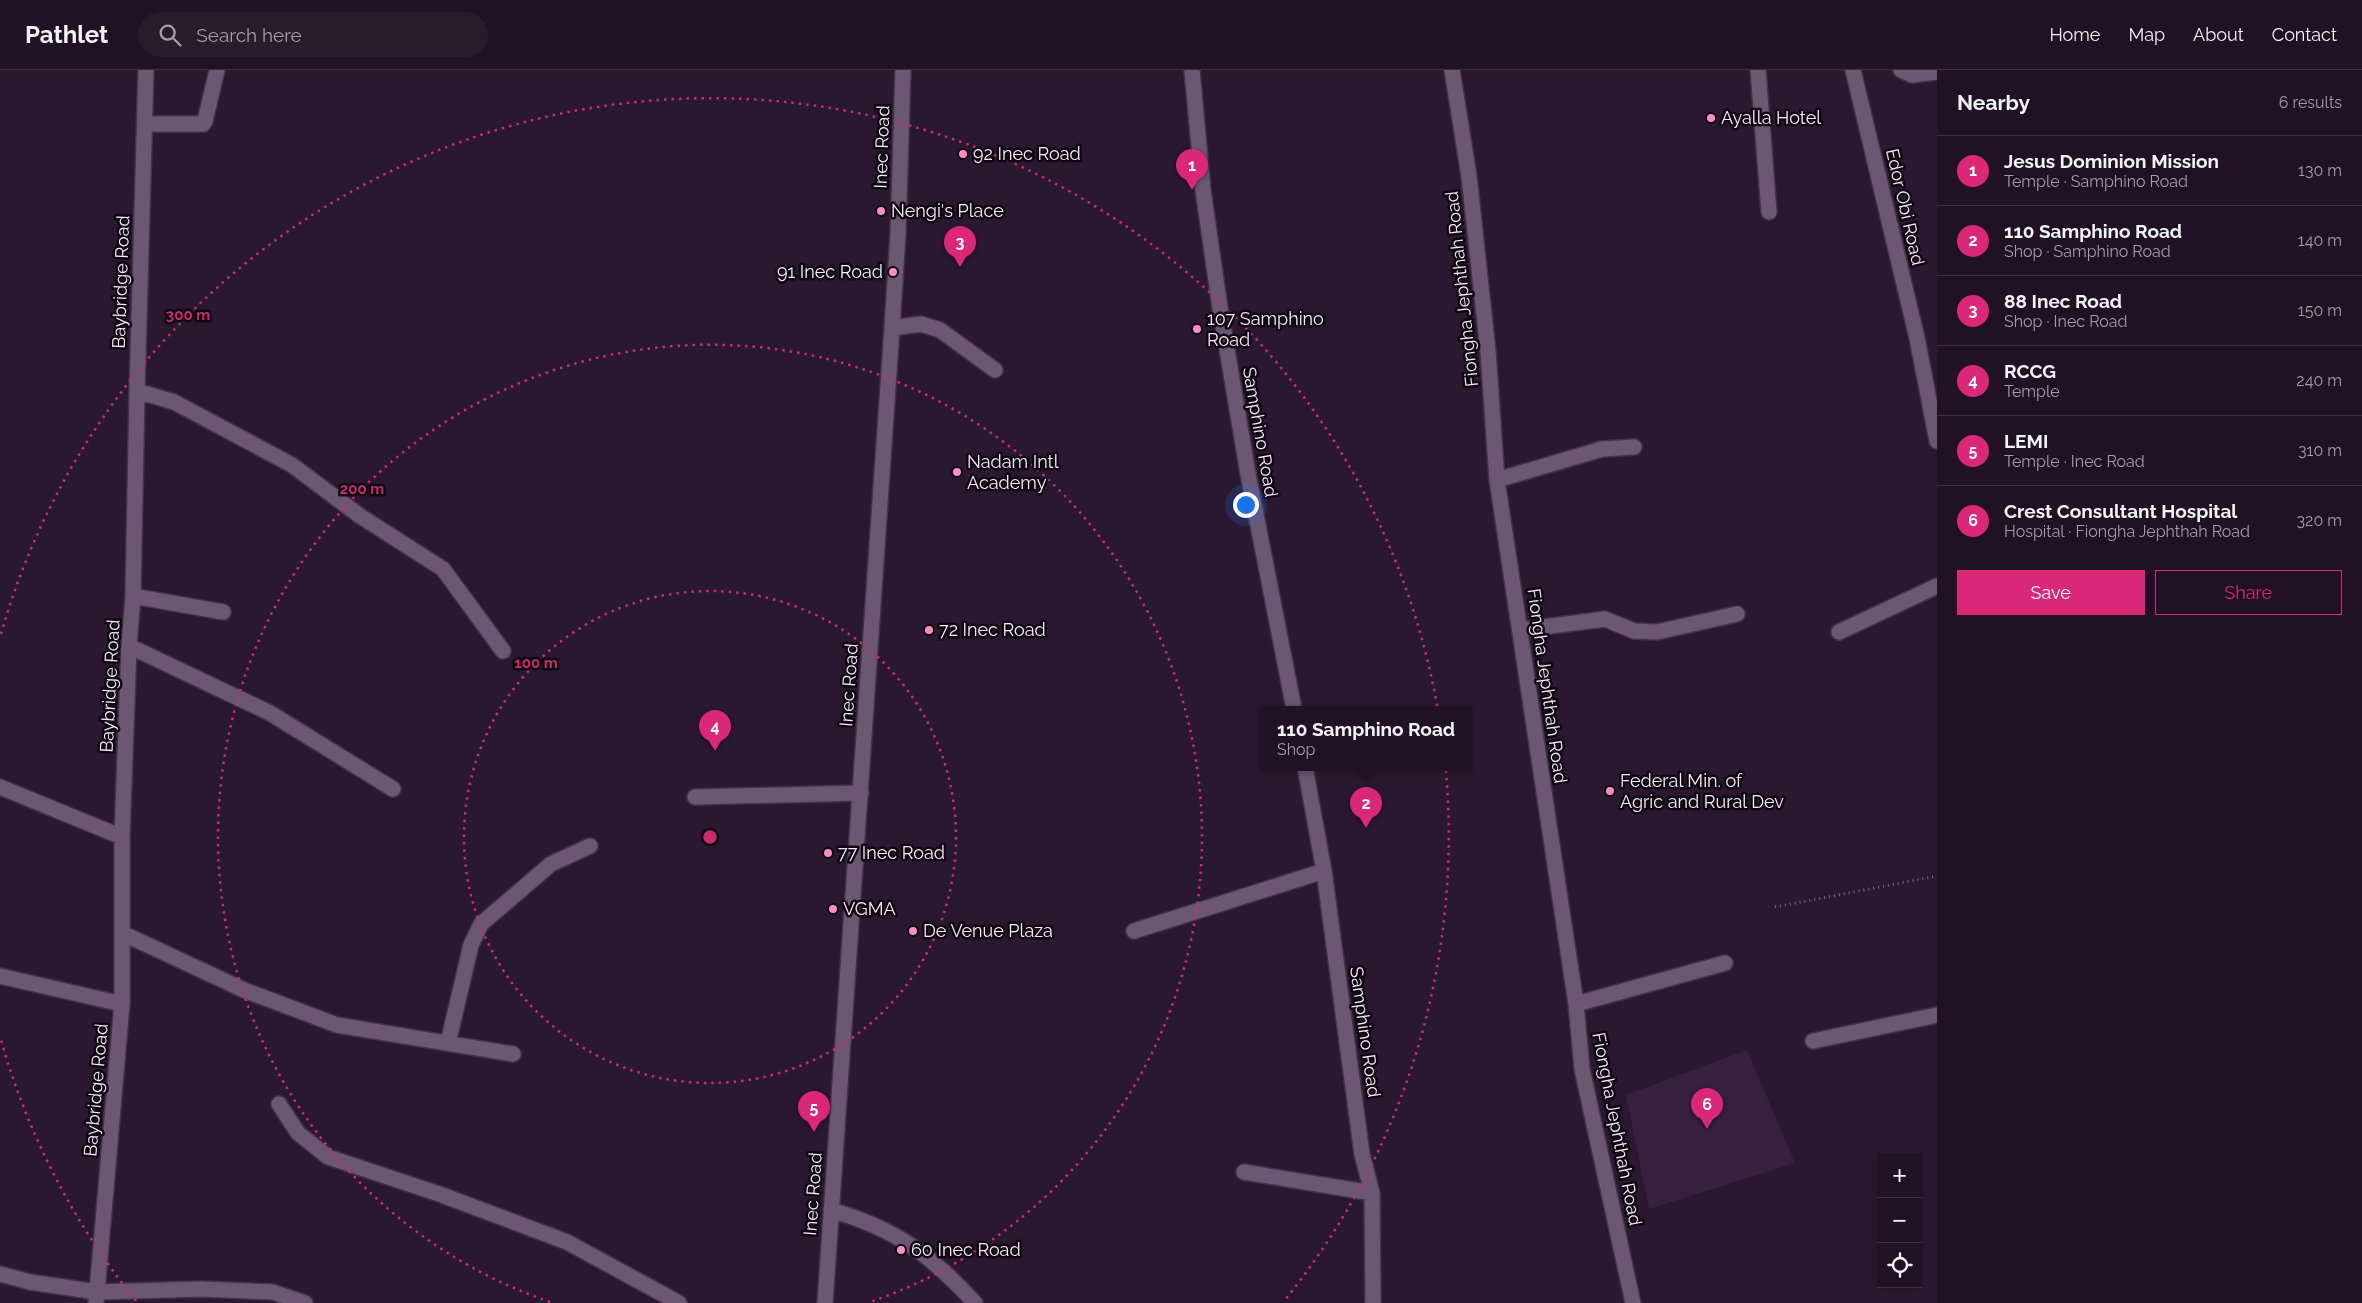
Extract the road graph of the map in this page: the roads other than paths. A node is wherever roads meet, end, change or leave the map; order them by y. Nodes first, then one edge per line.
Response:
1 (146, 70) edge
2 (217, 70) edge
3 (903, 70) edge
4 (1192, 70) edge
5 (1452, 70) edge
6 (1758, 70) edge
7 (1853, 70) edge
8 (1901, 70) edge
9 (1937, 72) edge
10 (145, 124) junction
11 (1769, 212) dead end
12 (892, 328) junction
13 (995, 370) dead end
14 (137, 391) junction
15 (1937, 441) edge
16 (1634, 447) dead end
17 (1497, 480) junction
18 (1937, 586) edge
19 (133, 596) junction
20 (223, 612) dead end
21 (1737, 614) dead end
22 (1520, 630) junction
23 (1839, 632) dead end
24 (129, 646) junction
25 (503, 651) dead end
26 (1293, 706) edge
27 (1306, 771) edge
28 (0, 787) edge
29 (393, 789) dead end
30 (860, 793) junction
31 (694, 797) dead end
32 (122, 838) junction
33 (590, 846) dead end
34 (1324, 871) junction
35 (1134, 931) dead end
36 (122, 933) junction
37 (1725, 963) dead end
38 (0, 976) edge
39 (122, 1004) junction
40 (1576, 1004) junction
41 (1937, 1015) edge
42 (1813, 1041) dead end
43 (448, 1043) junction
44 (512, 1054) dead end
45 (279, 1104) dead end
46 (1244, 1172) dead end
47 (1372, 1192) junction
48 (831, 1210) junction
49 (0, 1274) edge
50 (97, 1297) edge
51 (304, 1303) edge
52 (680, 1303) edge
53 (825, 1303) edge
54 (976, 1303) edge
55 (1374, 1303) edge
56 (1633, 1303) edge

1 - 10 street, Baybridge Road
2 - 10 street
3 - 12 street, Inec Road
4 - 26 street, Samphino Road
5 - 17 street, Fiongha Jephthah Road
6 - 11 street
7 - 15 street, Edor Obi Road
8 - 9 street
10 - 14 street, Baybridge Road
12 - 13 street
12 - 30 street, Inec Road
14 - 19 street, Baybridge Road
14 - 25 street
16 - 17 street
17 - 22 street, Fiongha Jephthah Road
18 - 23 street
19 - 20 street
19 - 24 street, Baybridge Road
21 - 22 street
22 - 40 street, Fiongha Jephthah Road
24 - 29 street
24 - 32 street, Baybridge Road
27 - 34 street, Samphino Road
28 - 32 street
30 - 31 street
30 - 48 street, Inec Road
32 - 36 street, Baybridge Road
33 - 43 street
34 - 35 street
34 - 47 street, Samphino Road
36 - 39 street, Baybridge Road
36 - 43 street
37 - 40 street
38 - 39 street
39 - 50 street, Baybridge Road
40 - 56 street, Fiongha Jephthah Road
41 - 42 street
43 - 44 street
45 - 52 street
46 - 47 street
47 - 55 street, Samphino Road
48 - 53 street, Inec Road
48 - 54 street
49 - 50 street
50 - 51 street

